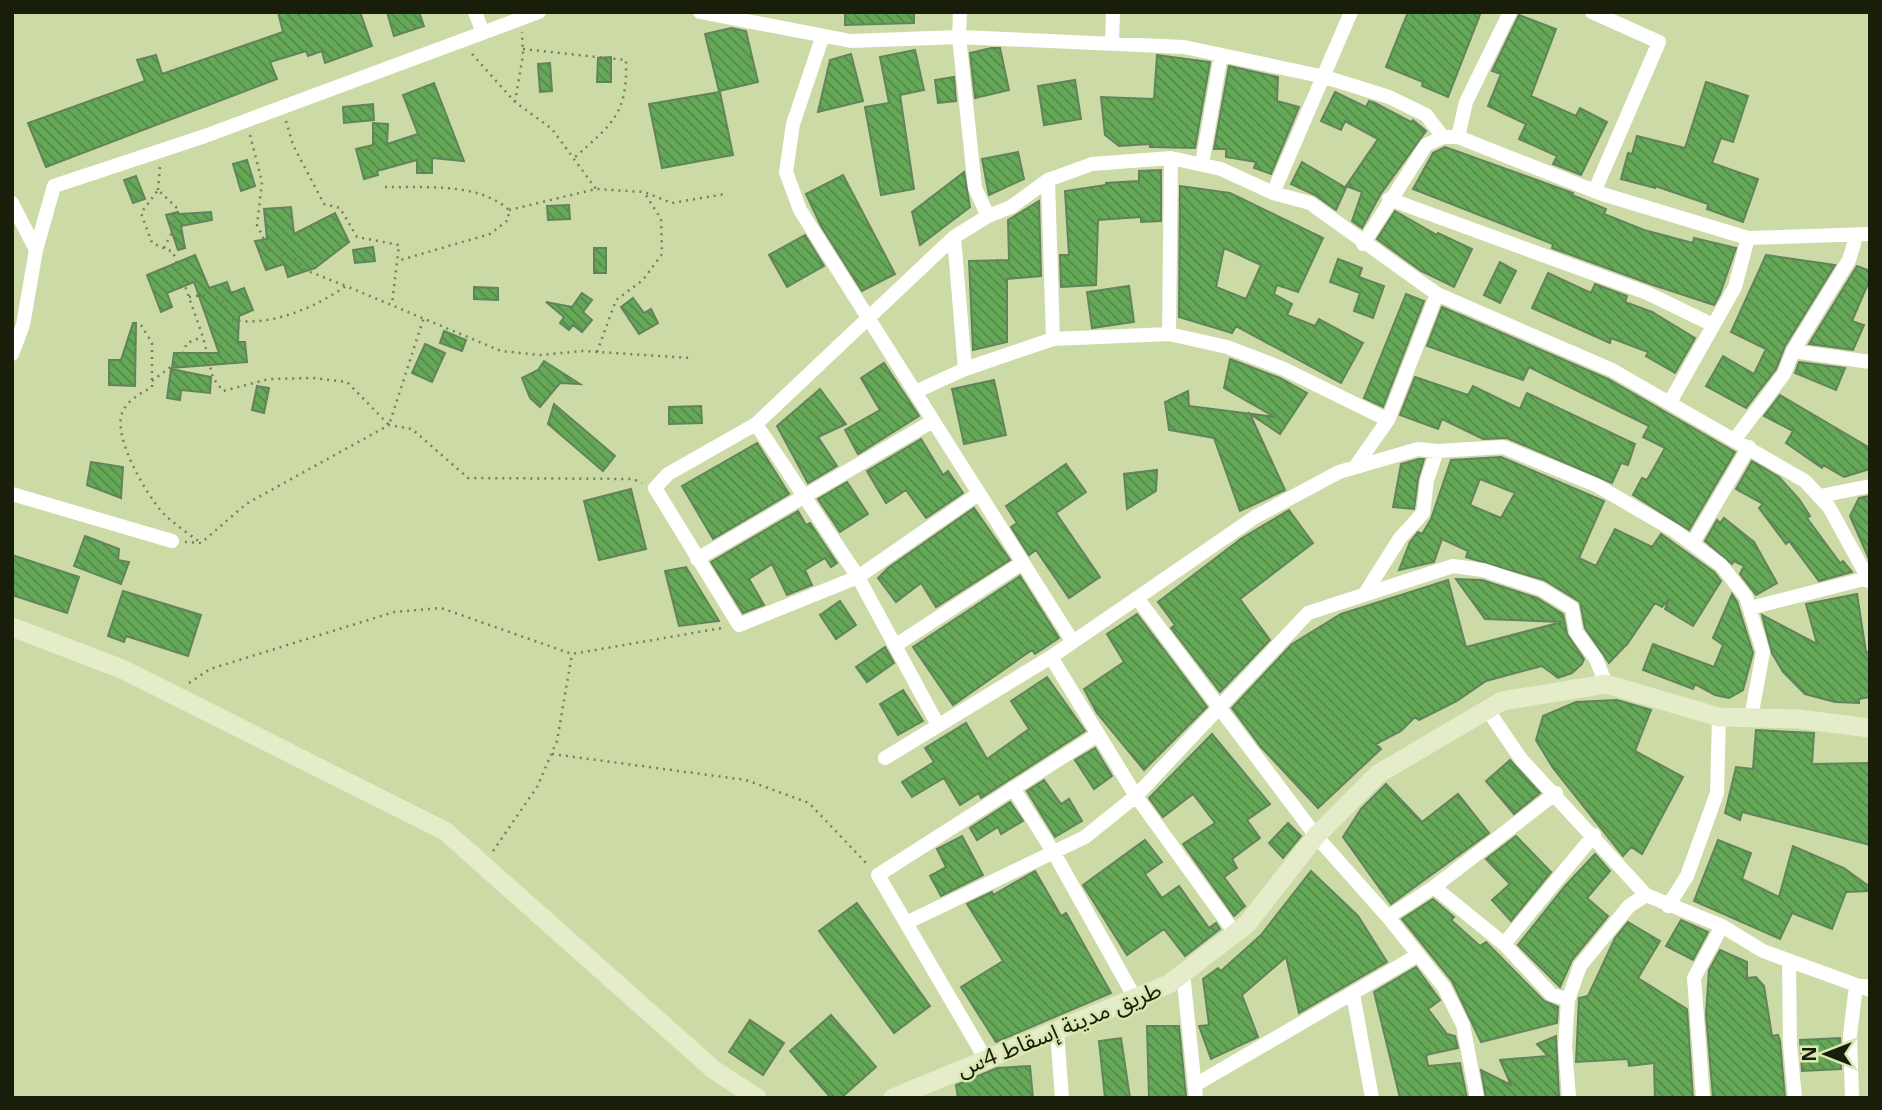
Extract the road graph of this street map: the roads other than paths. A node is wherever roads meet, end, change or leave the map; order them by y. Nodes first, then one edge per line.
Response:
1 (475, 12) edge
2 (538, 12) edge
3 (700, 12) edge
4 (767, 12) edge
5 (960, 12) edge
6 (1113, 12) edge
7 (1351, 12) edge
8 (1510, 12) edge
9 (1592, 12) edge
10 (778, 28) junction
11 (483, 33) junction
12 (959, 37) junction
13 (822, 38) junction
14 (1112, 44) junction
15 (1221, 55) junction
16 (1325, 77) junction
17 (1450, 137) junction
18 (1171, 158) junction
19 (1202, 164) junction
20 (1048, 180) junction
21 (1595, 190) junction
22 (1273, 193) junction
23 (1389, 198) junction
24 (12, 203) edge
25 (988, 216) junction
26 (1863, 235) edge
27 (954, 237) junction
28 (1748, 238) junction
29 (1363, 244) junction
30 (36, 250) junction
31 (1437, 294) junction
32 (868, 318) junction
33 (1713, 325) junction
34 (1169, 334) junction
35 (1053, 338) junction
36 (1793, 351) junction
37 (12, 354) edge
38 (1870, 362) edge
39 (965, 369) junction
40 (915, 392) junction
41 (1670, 402) junction
42 (1388, 420) junction
43 (933, 421) junction
44 (756, 424) junction
45 (1735, 439) junction
46 (1749, 447) junction
47 (1437, 451) junction
48 (1355, 467) junction
49 (1870, 486) edge
50 (12, 494) edge
51 (978, 494) junction
52 (1820, 496) junction
53 (807, 498) junction
54 (172, 541) road end
55 (1692, 544) junction
56 (697, 559) junction
57 (1022, 563) junction
58 (858, 577) junction
59 (1869, 580) edge
60 (1364, 595) junction
61 (1137, 598) junction
62 (1750, 608) junction
63 (12, 627) edge
64 (1073, 642) junction
65 (896, 645) junction
66 (1051, 657) junction
67 (1606, 684) junction
68 (1218, 709) junction
69 (1487, 709) junction
70 (1719, 717) junction
71 (1751, 718) junction
72 (939, 725) junction
73 (1870, 728) edge
74 (1097, 735) junction
75 (885, 758) dead end
76 (1013, 788) junction
77 (1556, 793) junction
78 (1136, 796) junction
79 (1594, 835) junction
80 (1316, 836) junction
81 (1054, 853) junction
82 (1434, 887) junction
83 (1646, 895) junction
84 (1668, 906) junction
85 (1388, 917) junction
86 (906, 923) junction
87 (1722, 926) junction
88 (1235, 933) junction
89 (1504, 944) junction
90 (1418, 954) junction
91 (1789, 961) junction
92 (1183, 973) junction
93 (1865, 987) edge
94 (1353, 994) junction
95 (1135, 998) junction
96 (1568, 1000) junction
97 (1057, 1031) junction
98 (985, 1058) junction
99 (1195, 1092) edge
100 (757, 1098) edge
101 (893, 1098) edge
102 (1062, 1098) edge
103 (1372, 1098) edge
104 (1477, 1098) edge
105 (1569, 1098) edge
106 (1703, 1098) edge
107 (1795, 1098) edge
108 (1852, 1098) edge

1 - 11 street
2 - 11 street
3 - 10 street
4 - 10 street
5 - 12 street
6 - 14 street
7 - 16 street
8 - 17 street
9 - 21 street
10 - 13 street
11 - 30 street
12 - 13 street
12 - 14 street
12 - 25 street
13 - 32 street
14 - 15 street
15 - 16 street
15 - 19 street
16 - 17 street
16 - 22 street
17 - 21 street
17 - 23 street
18 - 19 street
18 - 20 street
18 - 34 street
19 - 22 street
20 - 25 street
20 - 35 street
21 - 28 street
22 - 29 street
23 - 29 street
23 - 33 street
24 - 30 street
25 - 27 street
26 - 28 street
26 - 36 street
27 - 32 street
27 - 39 street
28 - 33 street
29 - 31 street
30 - 37 street
31 - 41 street
31 - 42 street
32 - 40 street
32 - 44 street
33 - 41 street
34 - 35 street
34 - 42 street
35 - 39 street
36 - 38 street
36 - 45 street
39 - 40 street
40 - 43 street
41 - 45 street
42 - 48 street
43 - 51 street
43 - 53 street
44 - 53 street
44 - 56 street
45 - 46 street
46 - 52 street
46 - 55 street
47 - 48 street
47 - 55 street
47 - 60 street
48 - 61 street
49 - 52 street
50 - 54 street
51 - 57 street
51 - 58 street
52 - 59 street
53 - 56 street
53 - 58 street
55 - 62 street
56 - 58 street
57 - 64 street
57 - 65 street
58 - 65 street
59 - 62 street
60 - 67 street
60 - 68 street
61 - 64 street
61 - 68 street
62 - 71 street
63 - 100 street
64 - 66 street
65 - 72 street
66 - 72 street
66 - 74 street
67 - 69 street, طريق مدينة إسقاط 4س
67 - 70 street, طريق مدينة إسقاط 4س
68 - 78 street
68 - 80 street
69 - 77 street
69 - 80 street, طريق مدينة إسقاط 4س
70 - 71 street, طريق مدينة إسقاط 4س
70 - 84 street
71 - 73 street, طريق مدينة إسقاط 4س
72 - 75 street
74 - 76 street
74 - 78 street
76 - 81 street
76 - 86 street
77 - 79 street
77 - 82 street
78 - 81 street
78 - 88 street
79 - 83 street
79 - 89 street
80 - 85 street
80 - 88 street, طريق مدينة إسقاط 4س
81 - 86 street
81 - 95 street
82 - 85 street
82 - 89 street
83 - 84 street
83 - 96 street
84 - 87 street
85 - 90 street
86 - 98 street
87 - 91 street
87 - 106 street
88 - 92 street, طريق مدينة إسقاط 4س
89 - 96 street
90 - 94 street
90 - 104 street
91 - 93 street
91 - 107 street
92 - 95 street, طريق مدينة إسقاط 4س
92 - 99 street
93 - 108 street
94 - 99 street
94 - 103 street
95 - 97 street, طريق مدينة إسقاط 4س
96 - 105 street
97 - 98 street, طريق مدينة إسقاط 4س
97 - 102 street
98 - 101 street, طريق مدينة إسقاط 4س

